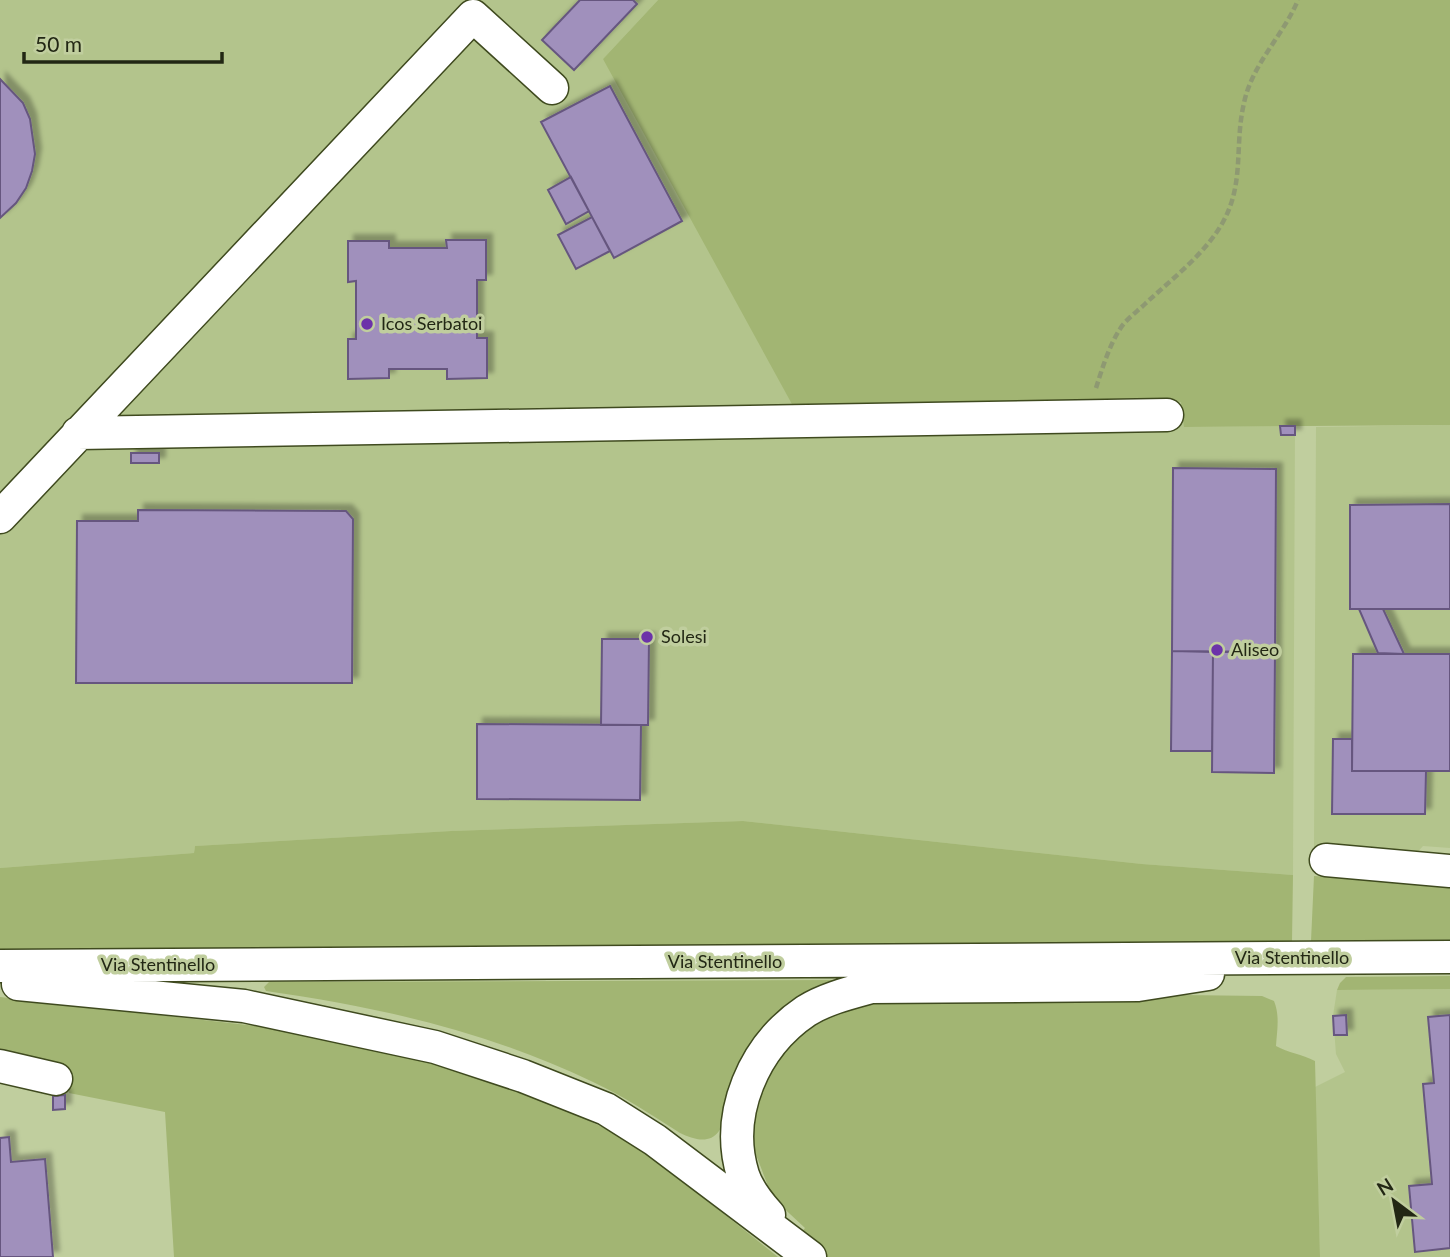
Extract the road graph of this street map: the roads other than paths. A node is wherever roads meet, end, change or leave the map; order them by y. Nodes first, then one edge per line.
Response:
1 (551, 88) dead end
2 (1167, 415) dead end
3 (78, 433) junction
4 (0, 517) edge
5 (1326, 860) dead end
6 (1450, 871) edge
7 (1310, 957) junction
8 (1450, 957) edge
9 (256, 965) junction
10 (0, 966) edge
11 (0, 982) edge
12 (244, 1006) junction
13 (0, 1066) edge
14 (55, 1079) dead end
15 (801, 1250) edge

1 - 3 street
2 - 3 street
3 - 4 street
5 - 6 street
7 - 8 street, Via Stentinello
7 - 9 street, Via Stentinello
7 - 15 street
9 - 10 street, Via Stentinello
9 - 12 street
11 - 12 street
12 - 15 street
13 - 14 street

